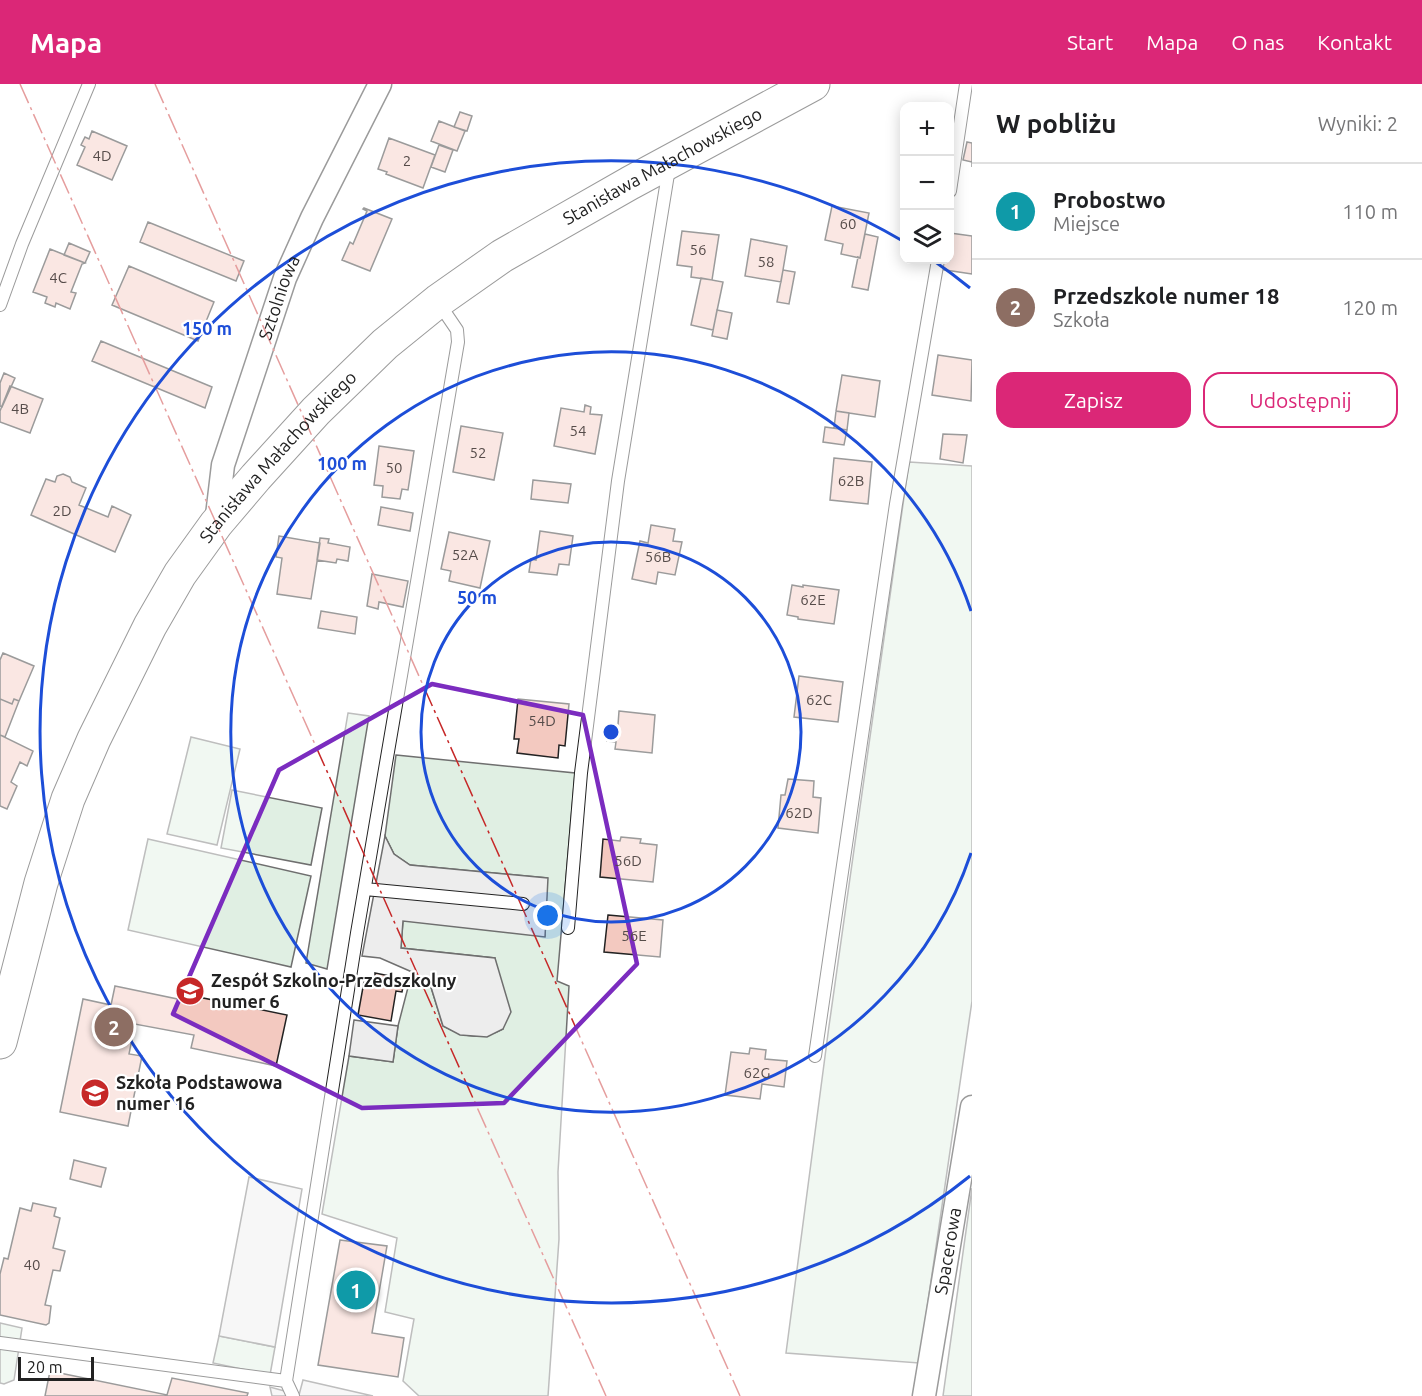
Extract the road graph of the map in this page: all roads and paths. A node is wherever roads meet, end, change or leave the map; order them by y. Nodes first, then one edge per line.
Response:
1 (89, 84) edge
2 (380, 84) edge
3 (813, 84) edge
4 (966, 84) edge
5 (670, 161) junction
6 (954, 164) edge
7 (937, 264) edge
8 (438, 301) junction
9 (0, 305) edge
10 (216, 524) junction
11 (365, 889) junction
12 (523, 904) dead end
13 (568, 928) dead end
14 (0, 1042) edge
15 (815, 1056) dead end
16 (972, 1107) edge
17 (0, 1342) edge
18 (286, 1381) junction
19 (293, 1396) edge
20 (924, 1396) edge

1 - 9 lane
2 - 10 street, Sztolniowa
3 - 5 street, Stanisława Małachowskiego
4 - 6 lane
5 - 8 street, Stanisława Małachowskiego
5 - 13 lane
7 - 15 lane
8 - 10 street, Stanisława Małachowskiego
8 - 11 lane
10 - 14 street, Stanisława Małachowskiego
11 - 12 lane
11 - 18 lane
16 - 20 street, Spacerowa
17 - 18 lane
18 - 19 lane

